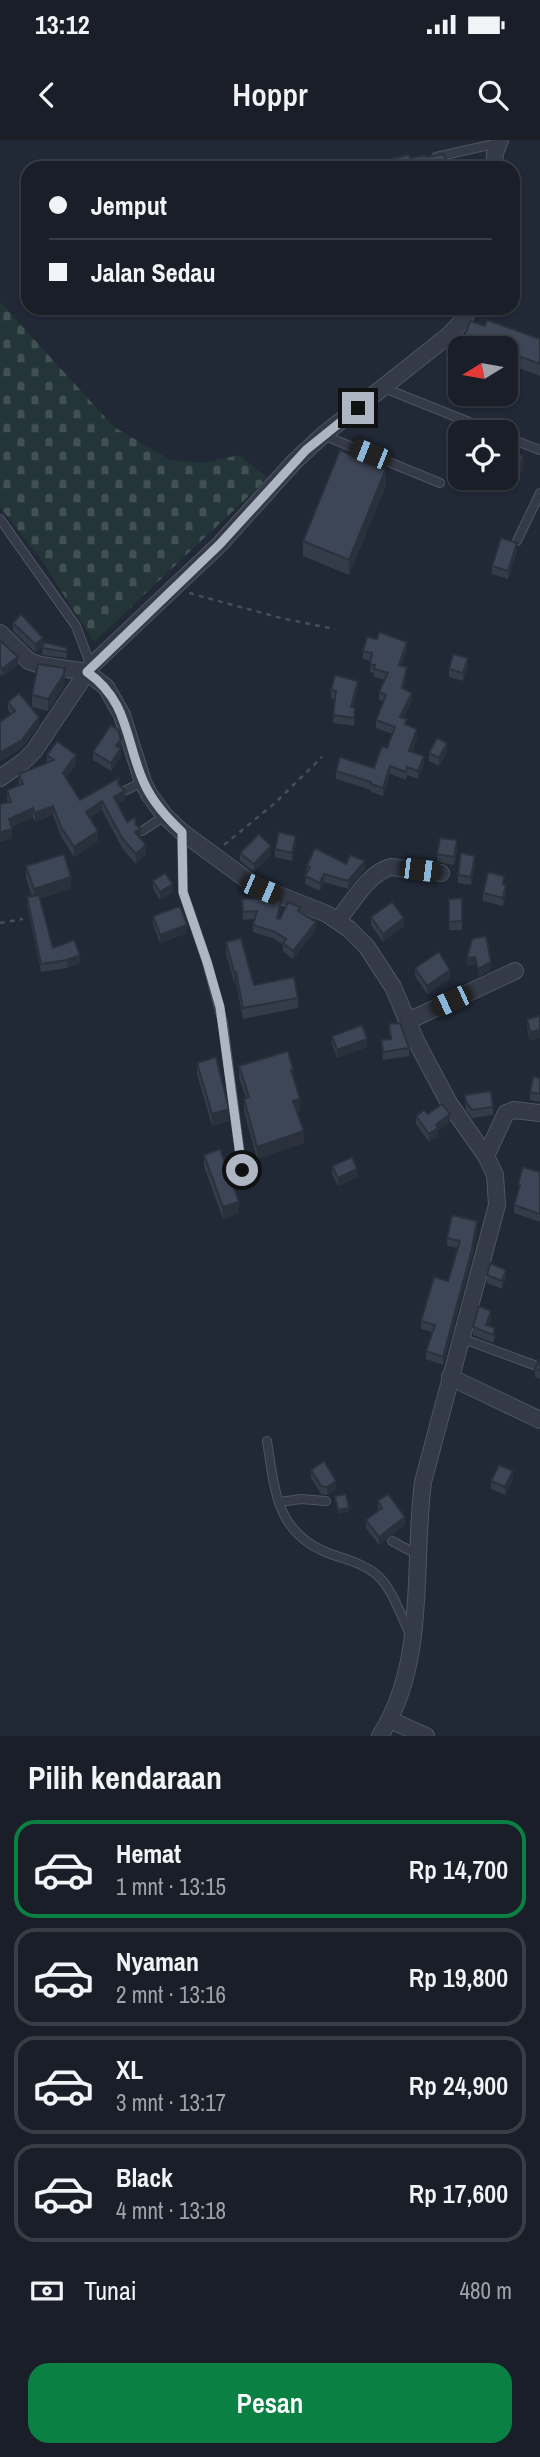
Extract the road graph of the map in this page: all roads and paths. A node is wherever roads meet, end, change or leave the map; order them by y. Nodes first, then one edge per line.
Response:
1 (499, 142) edge
2 (427, 159) edge
3 (495, 161) edge
4 (466, 315) edge
5 (384, 388) junction
6 (464, 420) edge
7 (323, 435) junction
8 (518, 442) edge
9 (540, 450) edge
10 (440, 483) dead end
11 (540, 493) edge
12 (0, 519) edge
13 (517, 541) edge
14 (175, 589) junction
15 (335, 629) dead end
16 (0, 633) edge
17 (89, 669) junction
18 (322, 757) dead end
19 (0, 778) edge
20 (143, 782) junction
21 (124, 791) edge
22 (165, 816) junction
23 (142, 831) edge
24 (182, 832) junction
25 (213, 854) junction
26 (442, 873) dead end
27 (23, 919) dead end
28 (338, 920) junction
29 (0, 923) edge
30 (515, 971) dead end
31 (408, 1021) junction
32 (540, 1112) edge
33 (486, 1156) junction
34 (242, 1170) dead end
35 (461, 1338) junction
36 (534, 1366) edge
37 (450, 1377) junction
38 (540, 1420) edge
39 (267, 1441) dead end
40 (326, 1501) dead end
41 (279, 1502) junction
42 (392, 1541) dead end
43 (418, 1555) junction
44 (414, 1642) junction
45 (390, 1720) junction
46 (380, 1736) edge
47 (426, 1736) edge

1 - 2 lane
1 - 3 street
4 - 5 street
5 - 6 lane
5 - 7 street
7 - 10 lane
7 - 14 street
8 - 9 lane
11 - 13 lane
12 - 17 lane
14 - 15 path
14 - 17 street
16 - 17 street
17 - 19 street
17 - 20 street
18 - 25 path
20 - 21 lane
20 - 22 street
22 - 23 lane
22 - 24 street
24 - 25 street
24 - 34 lane
25 - 28 street
26 - 28 street
27 - 29 path
28 - 31 street
30 - 31 street
31 - 33 street
32 - 33 street
33 - 35 street
35 - 36 lane
35 - 37 street
37 - 38 street
37 - 43 street
39 - 41 lane
40 - 41 lane
41 - 44 lane
42 - 43 lane
43 - 44 street
44 - 45 street
45 - 46 street
45 - 47 street

